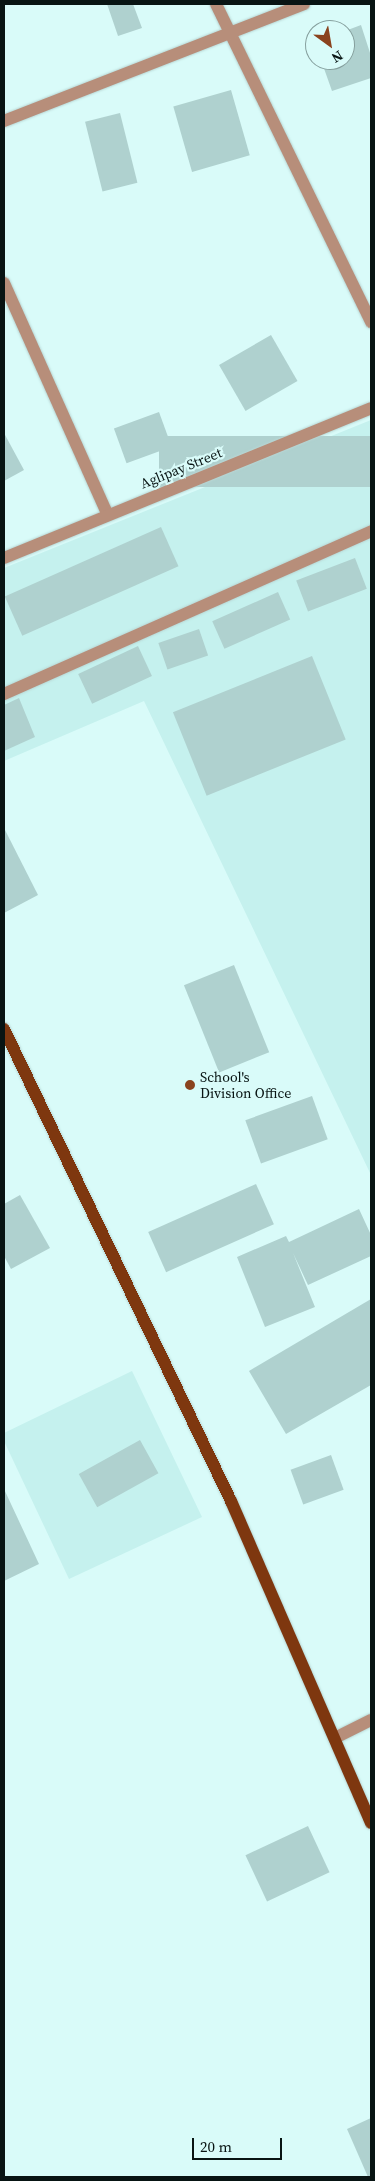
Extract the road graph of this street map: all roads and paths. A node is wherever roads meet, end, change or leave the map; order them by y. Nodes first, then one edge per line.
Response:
1 (216, 4) edge
2 (304, 4) edge
3 (229, 33) junction
4 (4, 120) edge
5 (4, 283) edge
6 (371, 322) edge
7 (371, 408) edge
8 (107, 514) junction
9 (371, 531) edge
10 (4, 558) edge
11 (4, 694) edge
12 (4, 1029) edge
13 (371, 1720) edge
14 (335, 1738) junction
15 (371, 1823) edge

1 - 3 street
2 - 3 street
3 - 4 street
3 - 6 street
5 - 8 street
7 - 8 street, Aglipay Street
8 - 10 street, Aglipay Street
9 - 11 street
12 - 14 main road
13 - 14 street
14 - 15 main road

